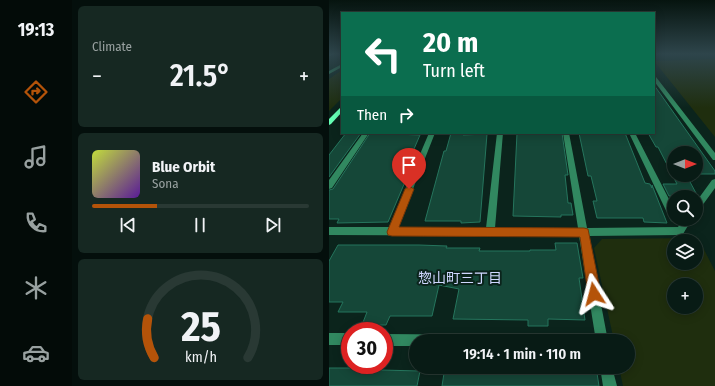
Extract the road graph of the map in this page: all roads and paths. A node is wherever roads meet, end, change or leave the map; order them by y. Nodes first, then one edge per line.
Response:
1 (655, 79) edge
2 (341, 110) edge
3 (329, 123) edge
4 (365, 134) edge
5 (433, 134) edge
6 (500, 134) edge
7 (566, 134) edge
8 (632, 134) edge
9 (715, 158) edge
10 (715, 182) edge
11 (329, 186) edge
12 (703, 198) edge
13 (667, 205) edge
14 (678, 226) edge
15 (683, 226) edge
16 (680, 230) junction
17 (329, 231) edge
18 (392, 232) junction
19 (490, 232) junction
20 (584, 232) junction
21 (601, 334) edge
22 (329, 339) edge
23 (341, 339) edge
24 (393, 340) edge
25 (409, 340) edge
26 (608, 374) edge
27 (610, 386) edge

1 - 9 street
2 - 3 street
4 - 11 street
5 - 18 street
6 - 19 street
7 - 20 street
8 - 13 street
10 - 12 street
14 - 16 street
15 - 16 street
16 - 20 street
17 - 18 street
18 - 19 street
19 - 20 street
20 - 21 street
22 - 23 street
24 - 25 street
26 - 27 street

